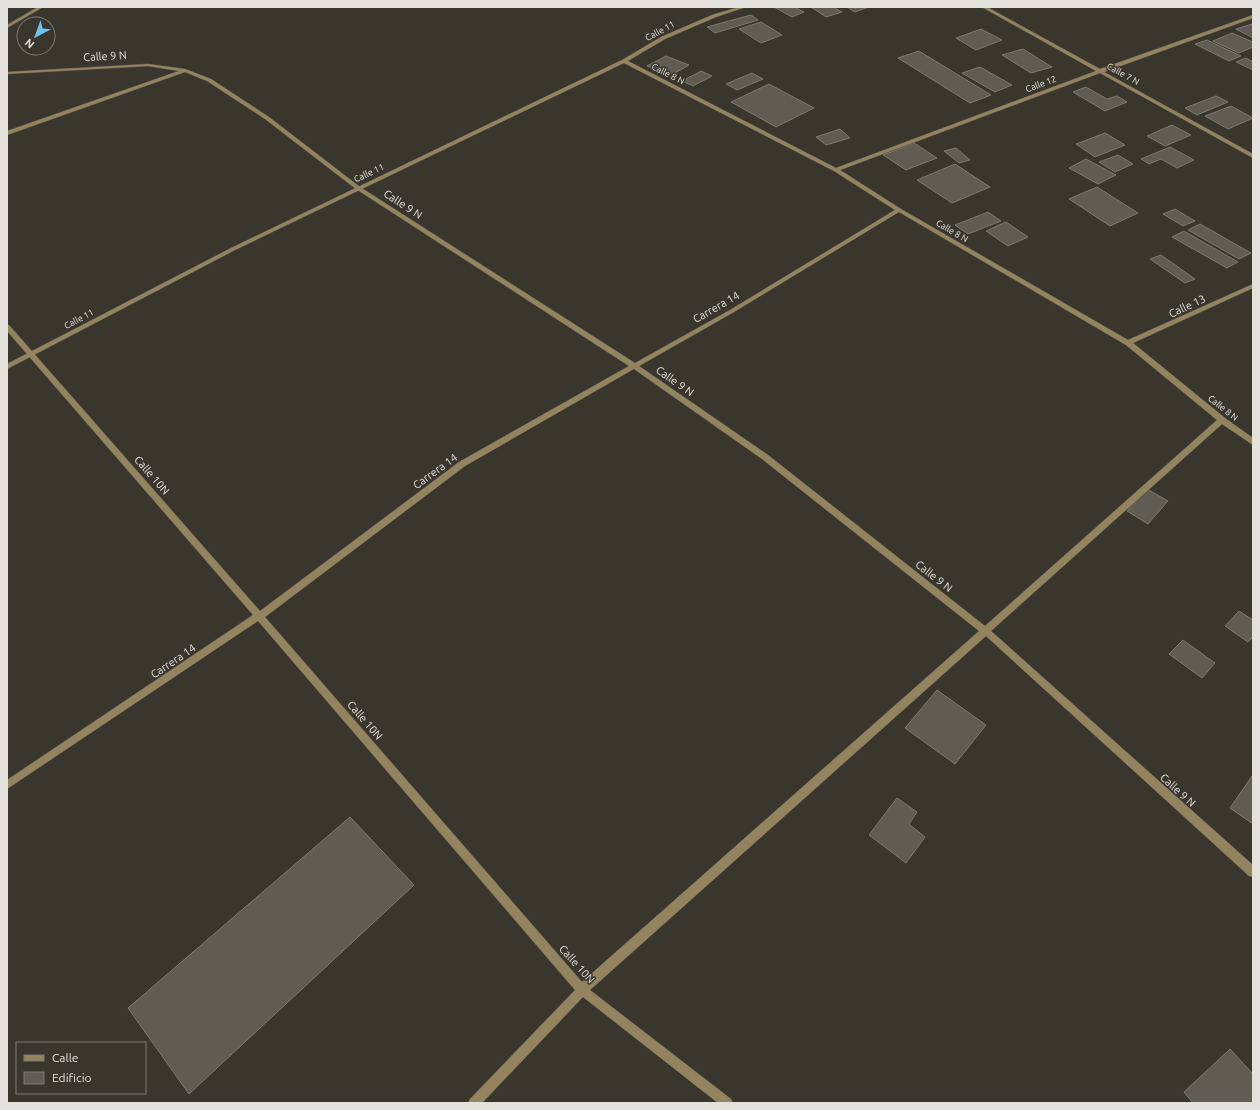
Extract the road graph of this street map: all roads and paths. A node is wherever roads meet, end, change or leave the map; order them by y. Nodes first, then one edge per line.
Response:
1 (41, 7) edge
2 (744, 7) edge
3 (984, 7) edge
4 (1253, 16) edge
5 (7, 27) edge
6 (624, 61) junction
7 (185, 70) junction
8 (1100, 71) junction
9 (7, 73) edge
10 (7, 134) edge
11 (1253, 156) edge
12 (836, 170) junction
13 (358, 188) junction
14 (899, 210) junction
15 (1253, 286) edge
16 (7, 327) edge
17 (1128, 343) junction
18 (31, 355) junction
19 (634, 366) junction
20 (7, 367) edge
21 (1222, 420) junction
22 (1253, 442) edge
23 (259, 616) junction
24 (986, 631) junction
25 (7, 785) edge
26 (1253, 872) edge
27 (582, 990) junction
28 (474, 1103) edge
29 (727, 1103) edge

1 - 5 street
2 - 6 street, Calle 11
3 - 8 street, Calle 7 N
4 - 8 street, Calle 12
6 - 12 street, Calle 8 N
6 - 13 street, Calle 11
7 - 9 street, Calle 9 N
7 - 10 street
7 - 13 street, Calle 9 N
8 - 11 street, Calle 7 N
8 - 12 street, Calle 12
12 - 14 street, Calle 8 N
13 - 18 street, Calle 11
13 - 19 street, Calle 9 N
14 - 17 street, Calle 8 N
14 - 19 street, Carrera 14
15 - 17 street, Calle 13
16 - 18 street, Calle 10N
17 - 21 street, Calle 8 N
18 - 20 street, Calle 11
18 - 23 street, Calle 10N
19 - 23 street, Carrera 14
19 - 24 street, Calle 9 N
21 - 22 street, Calle 8 N
21 - 24 street
23 - 25 street, Carrera 14
23 - 27 street, Calle 10N
24 - 26 street, Calle 9 N
24 - 27 street
27 - 28 street
27 - 29 street, Calle 10N

